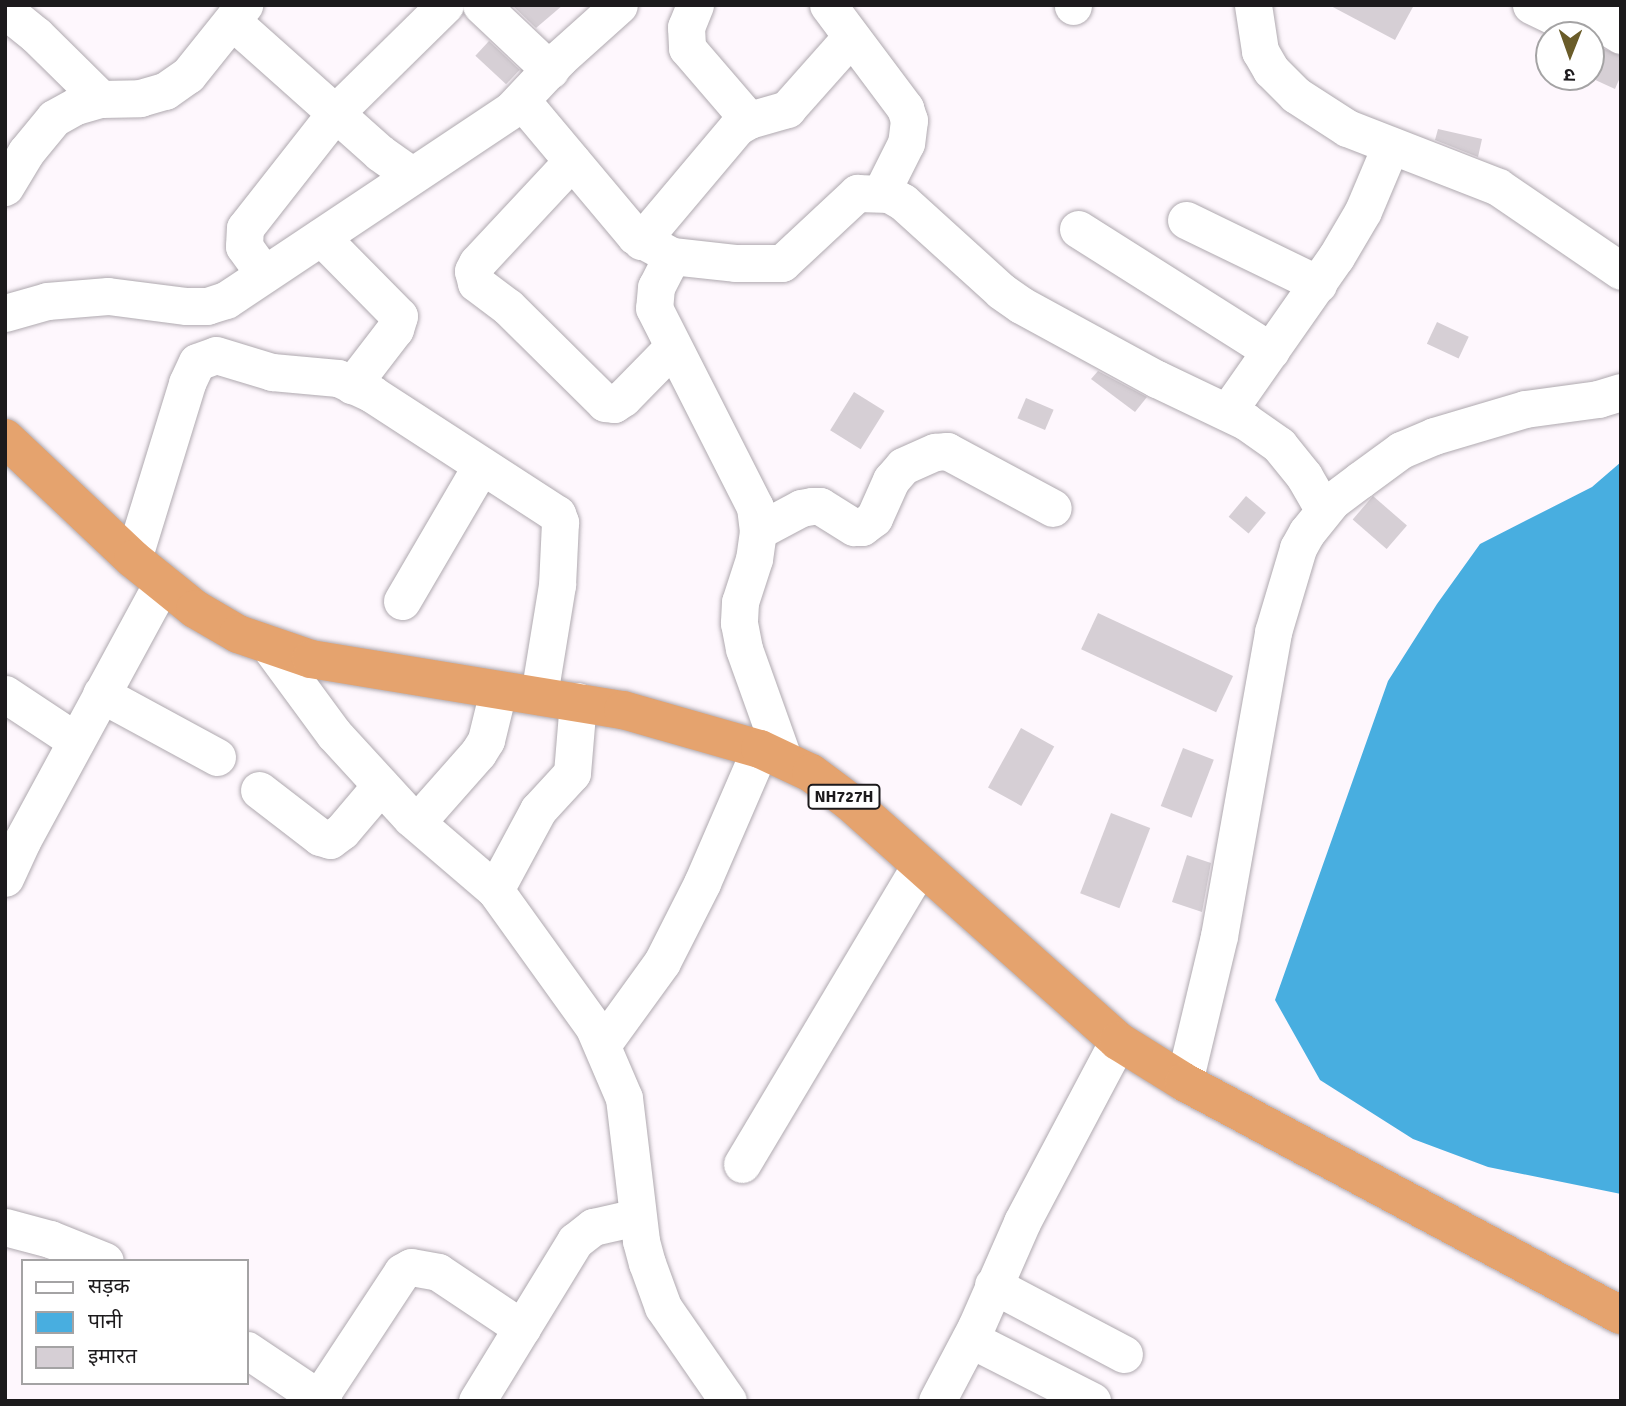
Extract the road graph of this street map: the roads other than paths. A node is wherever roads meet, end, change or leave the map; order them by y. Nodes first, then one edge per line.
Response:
1 (445, 5) edge
2 (481, 5) edge
3 (619, 5) edge
4 (695, 5) edge
5 (828, 5) edge
6 (1254, 5) edge
7 (1531, 5) edge
8 (5, 10) edge
9 (238, 13) edge
10 (1605, 19) edge
11 (851, 37) junction
12 (550, 70) junction
13 (101, 99) junction
14 (521, 100) junction
15 (336, 112) junction
16 (749, 120) junction
17 (1390, 147) junction
18 (572, 161) junction
19 (411, 176) junction
20 (5, 187) edge
21 (881, 193) junction
22 (1185, 220) dead end
23 (1078, 229) dead end
24 (321, 237) junction
25 (656, 248) junction
26 (1621, 271) edge
27 (264, 274) junction
28 (1318, 284) junction
29 (216, 303) junction
30 (5, 313) edge
31 (673, 347) junction
32 (1270, 351) junction
33 (205, 357) junction
34 (352, 385) junction
35 (1621, 392) edge
36 (1228, 411) junction
37 (5, 438) edge
38 (481, 466) junction
39 (1053, 508) dead end
40 (1324, 510) junction
41 (758, 531) junction
42 (148, 571) junction
43 (401, 601) dead end
44 (270, 647) junction
45 (498, 691) junction
46 (5, 694) edge
47 (101, 694) junction
48 (539, 695) junction
49 (578, 701) junction
50 (76, 741) junction
51 (771, 754) junction
52 (217, 757) dead end
53 (381, 785) junction
54 (259, 790) dead end
55 (417, 822) junction
56 (920, 864) junction
57 (5, 878) edge
58 (495, 890) junction
59 (1118, 1041) junction
60 (602, 1045) junction
61 (1184, 1082) junction
62 (742, 1164) dead end
63 (638, 1217) junction
64 (5, 1227) edge
65 (100, 1259) edge
66 (993, 1285) junction
67 (1621, 1315) edge
68 (522, 1328) junction
69 (970, 1339) junction
70 (248, 1351) edge
71 (1124, 1354) dead end
72 (319, 1400) edge
73 (477, 1401) edge
74 (728, 1401) edge
75 (937, 1401) edge
76 (1092, 1401) edge

1 - 15 street
2 - 12 street
3 - 12 street
4 - 16 street
5 - 11 street
6 - 17 street
7 - 10 street
8 - 13 street
9 - 13 street
9 - 15 street
11 - 16 street
11 - 21 street
12 - 14 street
13 - 20 street
14 - 18 street
14 - 19 street
15 - 19 street
15 - 27 street
16 - 25 street
17 - 26 street
17 - 28 street
18 - 25 street
18 - 31 street
19 - 24 street
21 - 25 street
21 - 36 street
22 - 28 street
23 - 32 street
24 - 27 street
24 - 34 street
25 - 31 street
27 - 29 street
28 - 32 street
29 - 30 street
29 - 33 street
31 - 41 street
32 - 36 street
33 - 34 street
33 - 42 street
34 - 38 street
35 - 40 street
36 - 40 street
37 - 42 highway, NH727H
38 - 43 street
38 - 48 street
39 - 41 street
40 - 61 street
41 - 51 street
42 - 44 highway, NH727H
42 - 47 street
44 - 45 highway, NH727H
44 - 53 street
45 - 48 highway, NH727H
45 - 55 street
46 - 50 street
47 - 50 street
47 - 52 street
48 - 49 highway, NH727H
49 - 51 highway, NH727H
49 - 58 street
50 - 57 street
51 - 56 highway, NH727H
51 - 60 street
53 - 54 street
53 - 55 street
55 - 58 street
56 - 59 highway, NH727H
56 - 62 street
58 - 60 street
59 - 61 highway, NH727H
59 - 66 street
60 - 63 street
61 - 67 highway, NH727H
63 - 68 street
63 - 74 street
64 - 65 street
66 - 69 street
66 - 71 street
68 - 72 street
68 - 73 street
69 - 75 street
69 - 76 street
70 - 72 street

